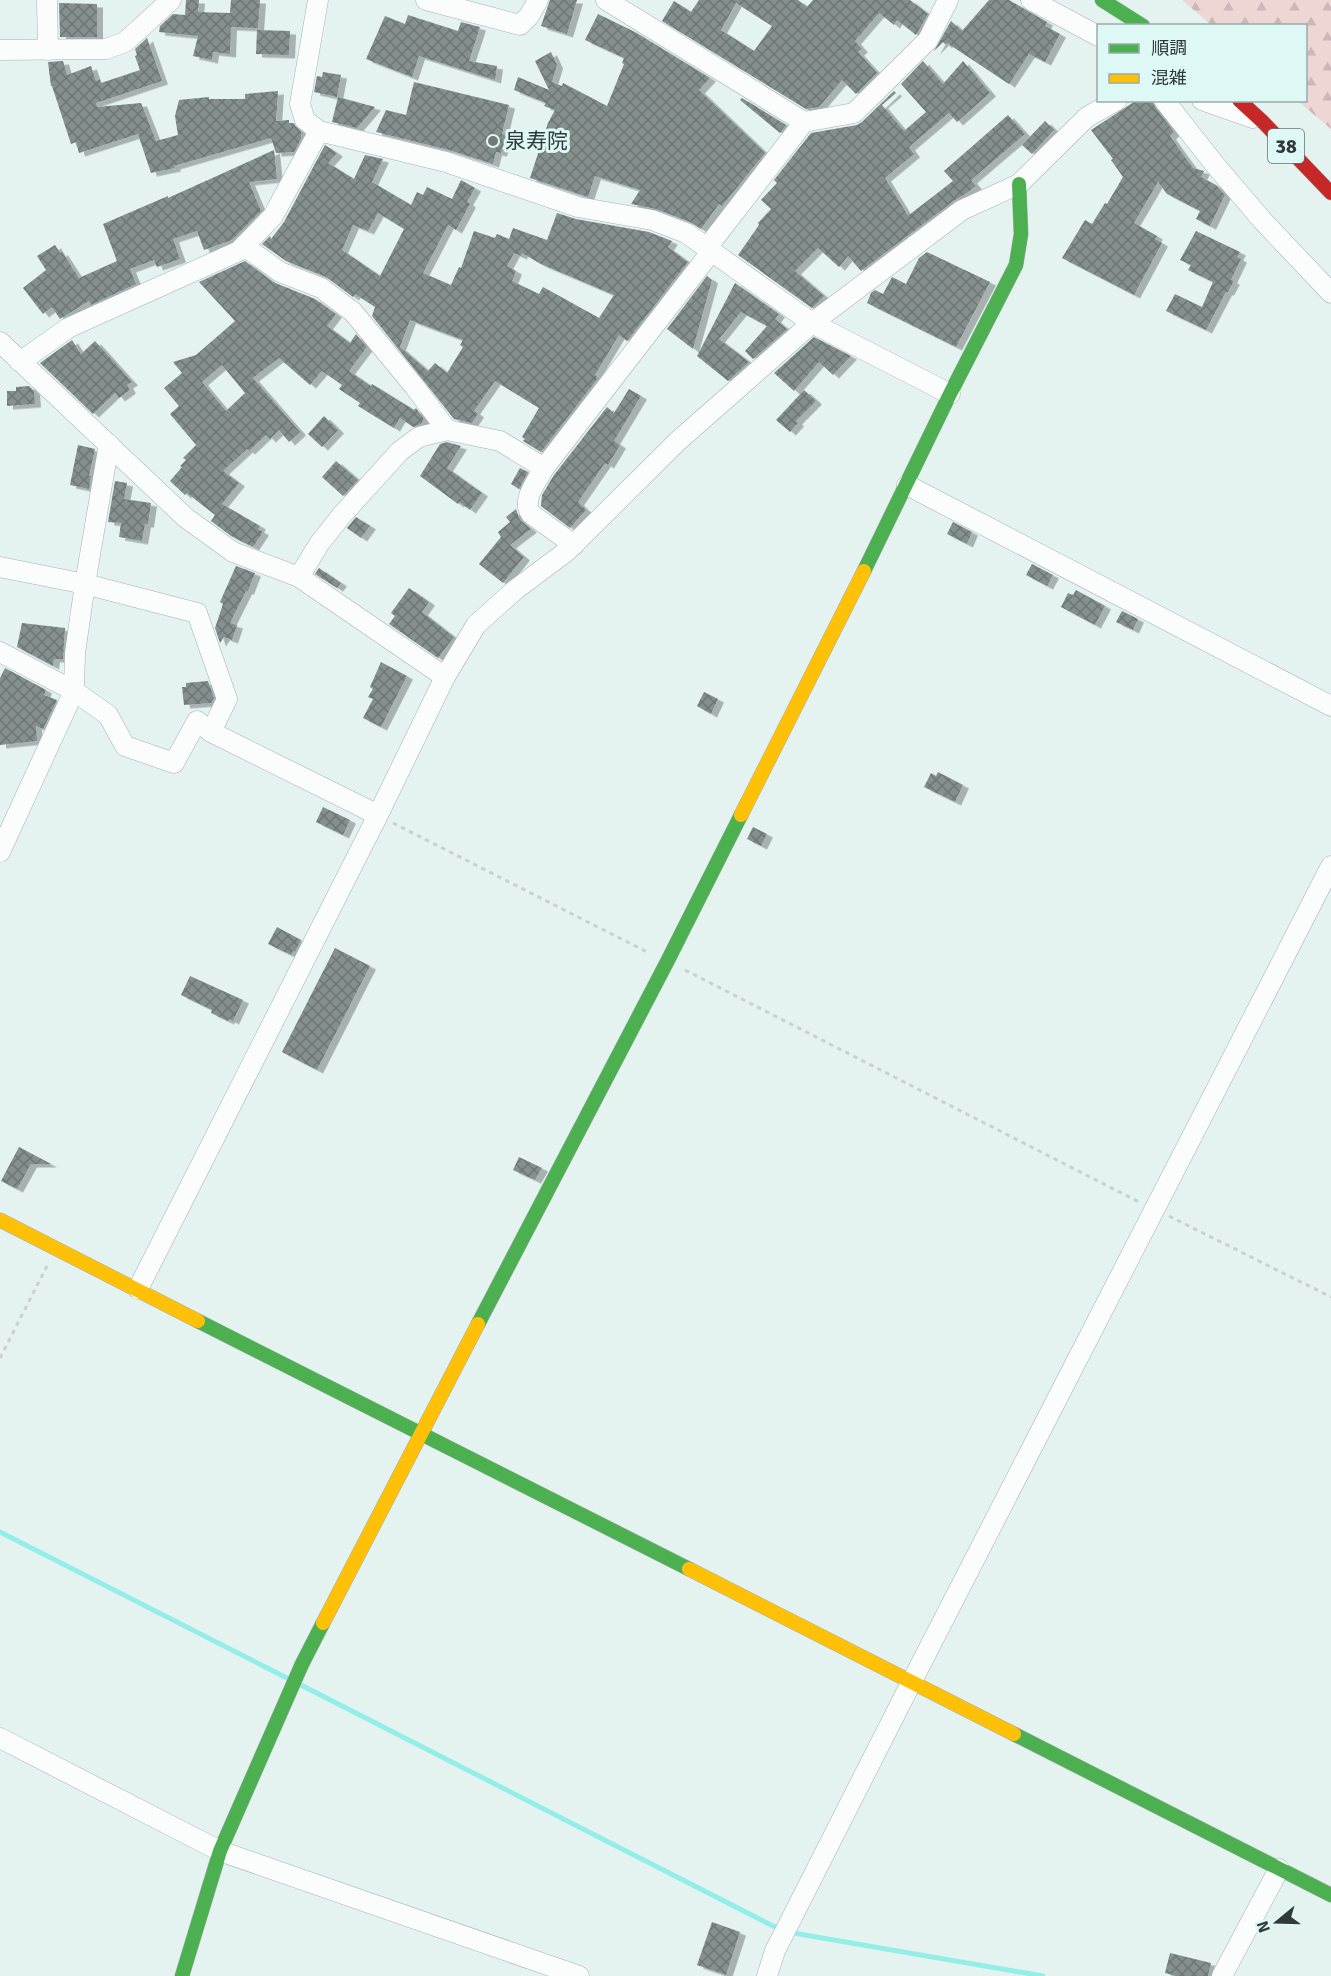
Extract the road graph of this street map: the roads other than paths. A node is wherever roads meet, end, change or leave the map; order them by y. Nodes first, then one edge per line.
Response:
1 (47, 0) edge
2 (171, 0) edge
3 (318, 0) edge
4 (426, 0) edge
5 (538, 0) edge
6 (606, 0) edge
7 (948, 0) edge
8 (1031, 0) edge
9 (1102, 0) edge
10 (1140, 24) edge
11 (1097, 35) edge
12 (0, 50) edge
13 (48, 50) junction
14 (1113, 102) edge
15 (1166, 102) edge
16 (1208, 102) edge
17 (1241, 102) edge
18 (804, 122) junction
19 (1263, 122) junction
20 (319, 131) junction
21 (1019, 184) junction
22 (1331, 194) edge
23 (244, 246) junction
24 (709, 250) junction
25 (1331, 293) edge
26 (812, 323) junction
27 (0, 342) edge
28 (20, 362) junction
29 (950, 394) junction
30 (447, 430) junction
31 (109, 444) junction
32 (544, 468) junction
33 (907, 485) junction
34 (574, 545) junction
35 (0, 567) edge
36 (299, 577) junction
37 (85, 584) junction
38 (0, 652) edge
39 (445, 677) junction
40 (74, 691) junction
41 (1331, 706) edge
42 (211, 732) junction
43 (378, 815) junction
44 (0, 852) edge
45 (1331, 866) edge
46 (0, 1220) edge
47 (138, 1289) junction
48 (421, 1433) junction
49 (911, 1683) junction
50 (0, 1738) edge
51 (220, 1851) junction
52 (1279, 1869) junction
53 (1331, 1895) edge
54 (182, 1976) edge
55 (579, 1976) edge
56 (767, 1976) edge
57 (1222, 1976) edge

1 - 13 street
2 - 13 street
3 - 20 street
4 - 5 street
6 - 18 street
7 - 18 street
8 - 11 street
9 - 10 street
12 - 13 street
14 - 21 street
15 - 25 street
16 - 19 street
17 - 19 street, 38
18 - 24 street
19 - 22 street, 38
20 - 23 street
20 - 24 street
21 - 26 street
21 - 29 street
23 - 28 street
23 - 30 street
24 - 26 street
24 - 32 street
26 - 29 street
26 - 34 street
27 - 28 street
28 - 31 street
29 - 33 street
30 - 32 street
30 - 36 street
31 - 36 street
31 - 37 street
32 - 34 street
33 - 41 street
33 - 48 street
34 - 39 street
35 - 37 street
36 - 39 street
37 - 40 street
37 - 42 street
38 - 40 street
39 - 43 street
40 - 42 street
40 - 44 street
42 - 43 street
43 - 47 street
45 - 49 street
46 - 47 street
47 - 48 street
48 - 49 street
48 - 51 street
49 - 52 street
49 - 56 street
50 - 51 street
51 - 54 street
51 - 55 street
52 - 53 street
52 - 57 street

